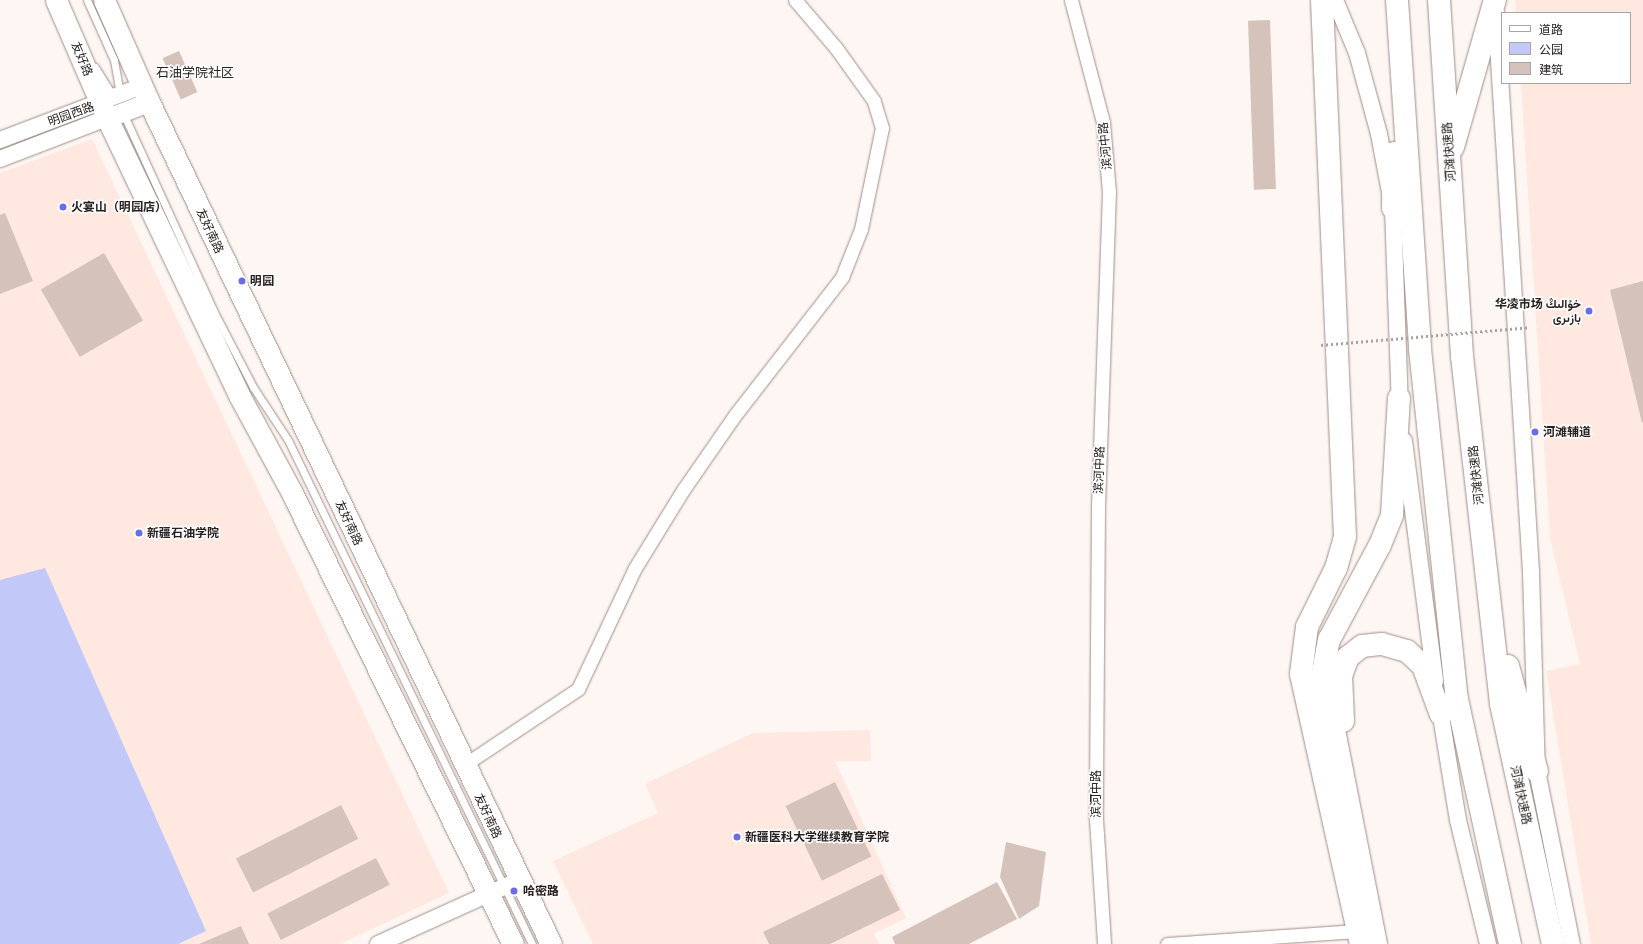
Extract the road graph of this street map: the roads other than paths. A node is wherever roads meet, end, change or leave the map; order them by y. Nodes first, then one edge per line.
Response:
1 (56, 0) edge
2 (64, 0) edge
3 (87, 0) edge
4 (104, 0) edge
5 (794, 0) edge
6 (1071, 0) edge
7 (1322, 0) edge
8 (1335, 0) edge
9 (1397, 0) edge
10 (1439, 0) edge
11 (1495, 0) edge
12 (1400, 58) junction
13 (146, 94) junction
14 (113, 105) junction
15 (0, 140) edge
16 (0, 159) edge
17 (1449, 160) junction
18 (1393, 208) junction
19 (1399, 398) junction
20 (1479, 495) junction
21 (1441, 715) junction
22 (1338, 726) junction
23 (464, 765) junction
24 (1537, 771) junction
25 (504, 887) junction
26 (1359, 938) edge
27 (378, 944) edge
28 (513, 944) edge
29 (532, 944) edge
30 (551, 944) edge
31 (1104, 944) edge
32 (1167, 944) edge
33 (1376, 944) edge
34 (1389, 944) edge
35 (1488, 944) edge
36 (1510, 944) edge
37 (1553, 944) edge
38 (1572, 944) edge

1 - 14 main road, 友好路
2 - 14 lane
3 - 14 lane
4 - 13 main road
5 - 23 street
6 - 31 street, 滨河中路
7 - 26 highway
8 - 18 street
9 - 12 highway
10 - 17 highway, 河滩快速路
11 - 17 highway
11 - 24 street
12 - 18 highway
12 - 36 highway
13 - 14 main road
13 - 23 main road, 友好南路
14 - 15 street, 明园西路
14 - 16 street, 明园西路
14 - 25 main road, 友好南路
17 - 20 highway, 河滩快速路
18 - 19 street
19 - 21 street
19 - 22 highway
20 - 24 highway
20 - 37 highway, 河滩快速路
21 - 22 highway
21 - 35 street
22 - 33 highway
22 - 34 highway
23 - 25 main road, 友好南路
24 - 38 street
25 - 27 street
25 - 28 main road, 友好南路
25 - 29 lane
25 - 30 main road, 友好南路
26 - 32 street

